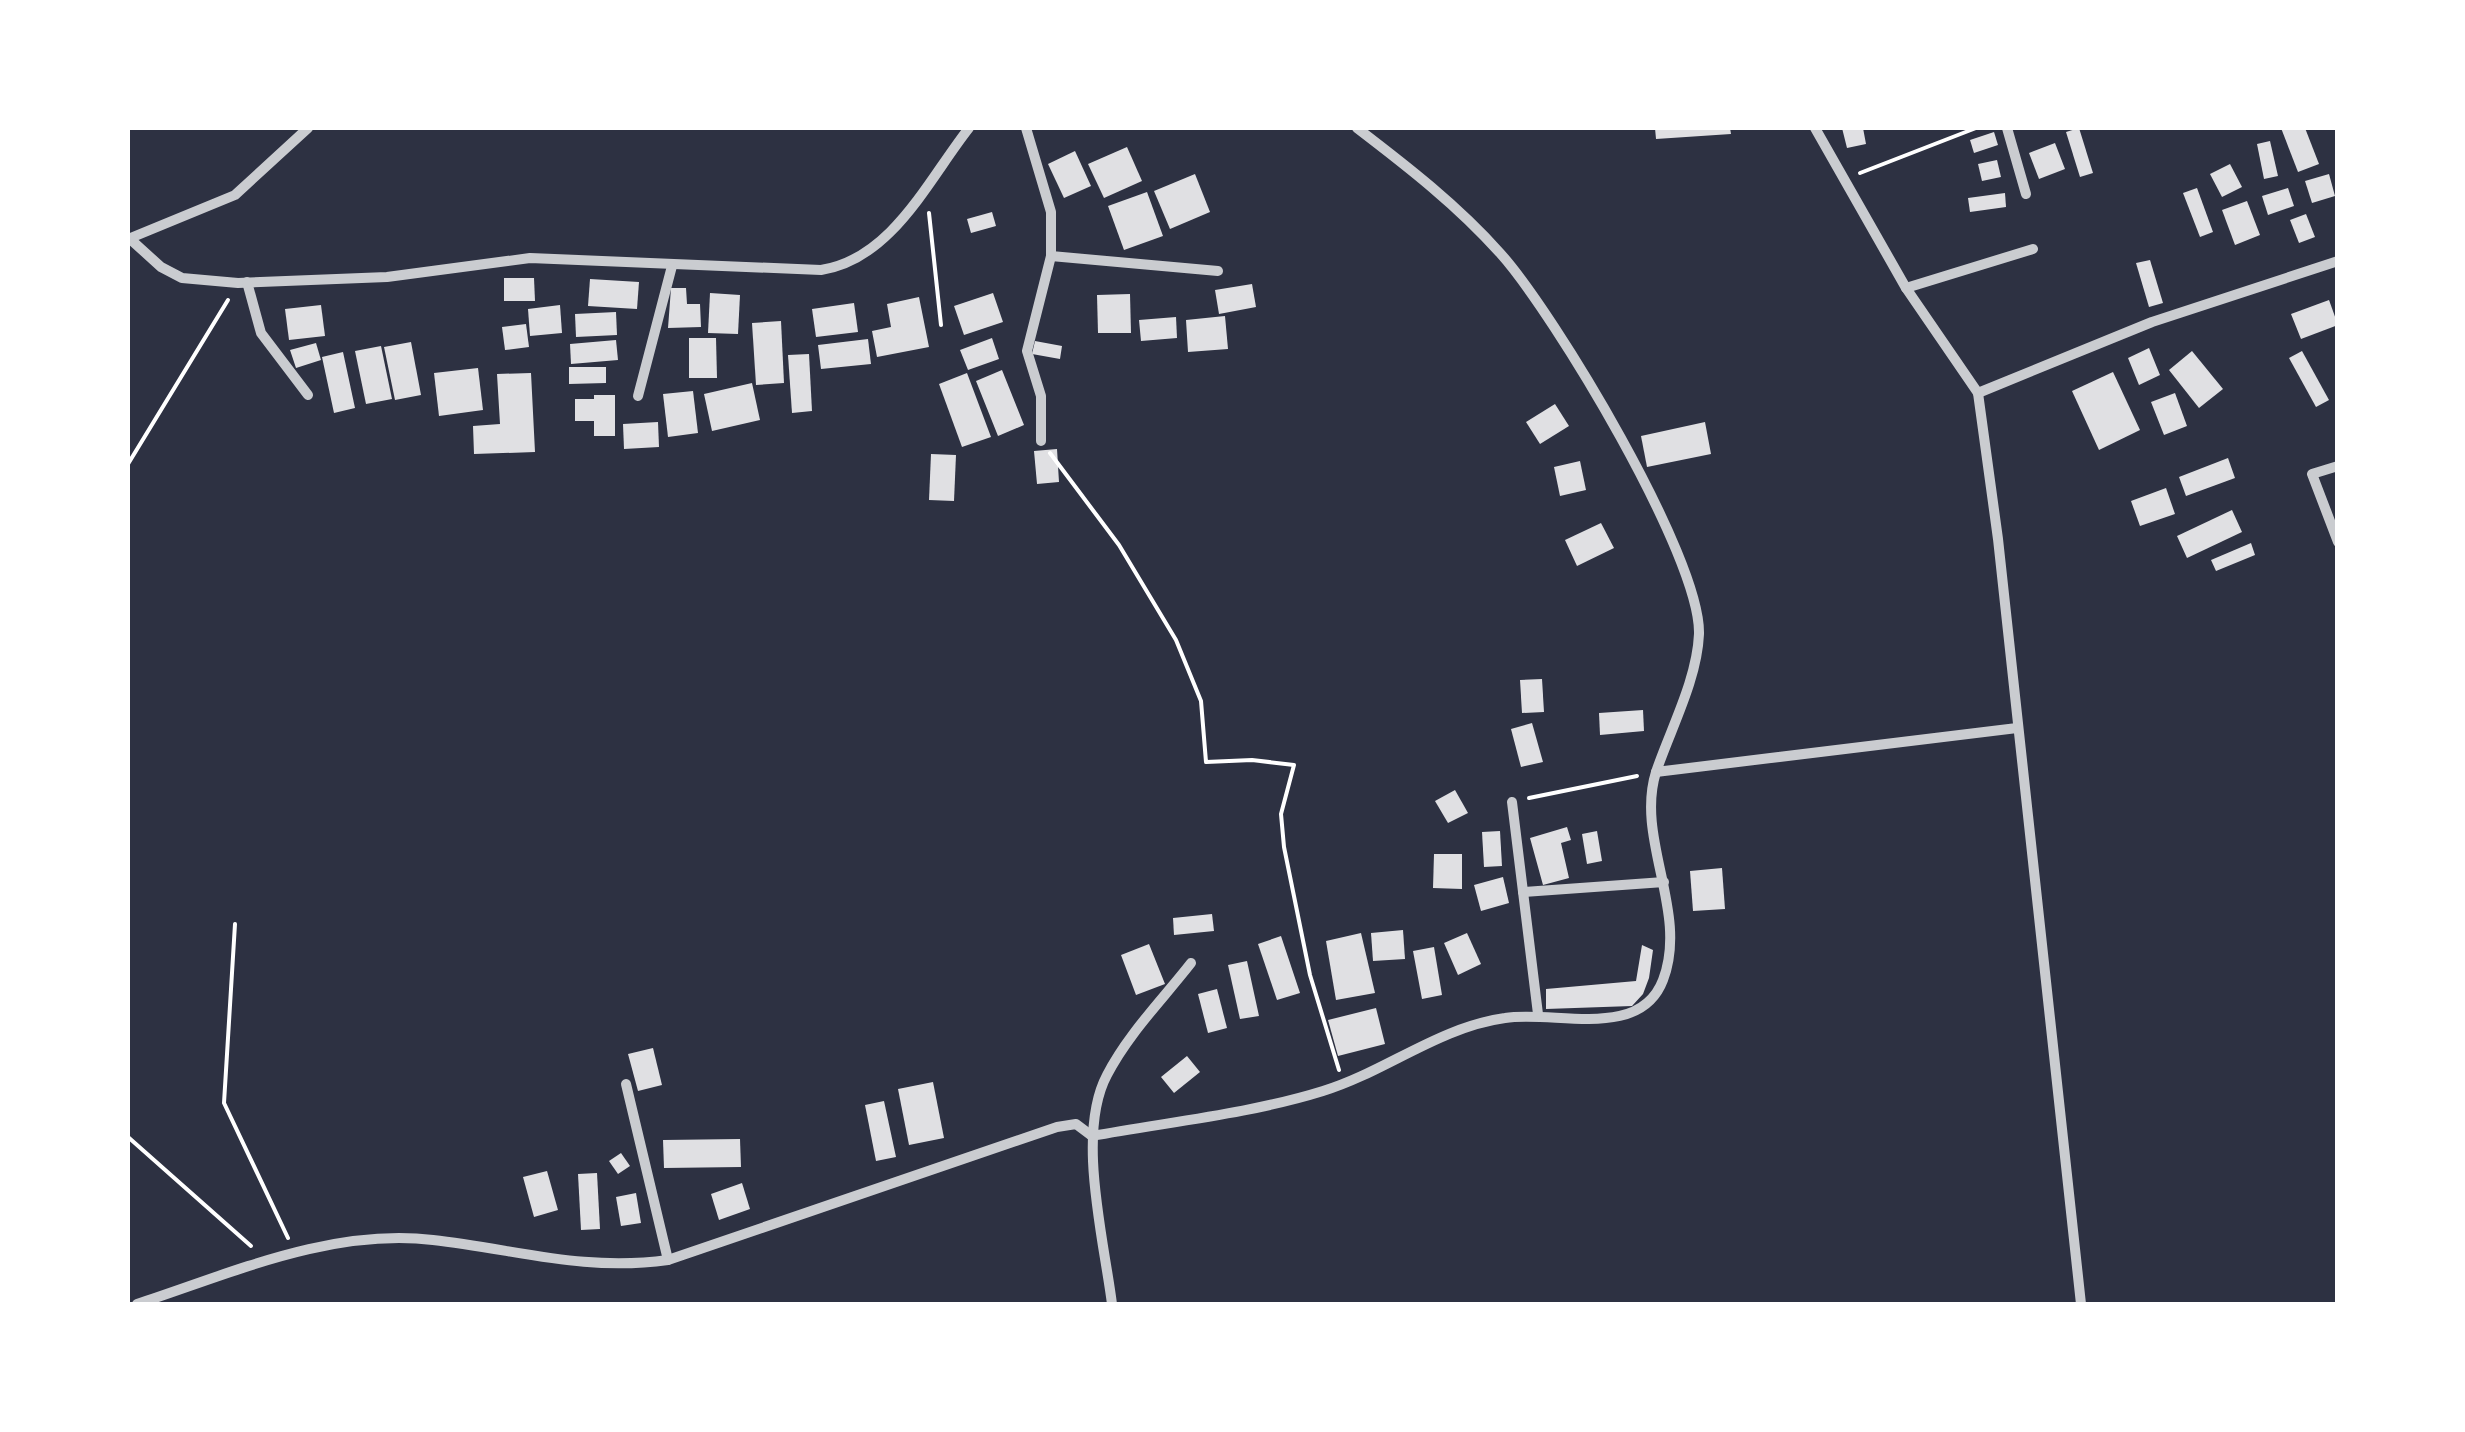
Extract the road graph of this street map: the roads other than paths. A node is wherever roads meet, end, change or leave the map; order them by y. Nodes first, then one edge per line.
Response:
1 (308, 128) edge
2 (969, 128) edge
3 (1026, 128) edge
4 (1357, 128) edge
5 (1815, 128) edge
6 (2008, 128) edge
7 (2026, 194) dead end
8 (128, 239) edge
9 (2032, 249) dead end
10 (1051, 256) junction
11 (2338, 261) edge
12 (672, 266) junction
13 (1218, 272) dead end
14 (242, 282) junction
15 (1906, 288) junction
16 (1978, 393) junction
17 (308, 395) dead end
18 (638, 396) dead end
19 (1040, 441) road end
20 (2338, 466) edge
21 (2338, 542) edge
22 (2017, 728) junction
23 (1656, 772) junction
24 (1512, 802) road end
25 (1664, 882) junction
26 (1524, 892) junction
27 (1191, 963) dead end
28 (1538, 1014) junction
29 (626, 1084) dead end
30 (1092, 1136) junction
31 (668, 1260) junction
32 (137, 1304) edge
33 (1112, 1304) edge
34 (2081, 1304) edge

1 - 8 street
2 - 12 street
3 - 10 street
4 - 23 street
5 - 15 street
6 - 7 street
8 - 14 street
9 - 15 street
10 - 13 street
10 - 19 street
11 - 16 street
12 - 14 street
12 - 18 street
14 - 17 street
15 - 16 street
16 - 22 street
20 - 21 street
22 - 23 street
22 - 34 street
23 - 25 street
24 - 26 street
25 - 26 street
25 - 28 street
26 - 28 street
27 - 30 street
28 - 30 street
29 - 31 street
30 - 31 street
30 - 33 street
31 - 32 street

